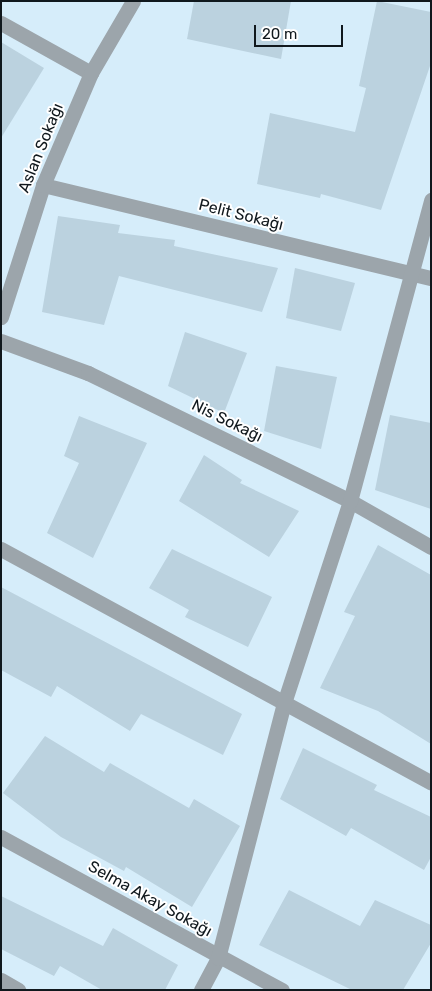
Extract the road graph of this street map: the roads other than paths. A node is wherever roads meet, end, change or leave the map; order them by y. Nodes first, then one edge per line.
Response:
1 (133, 1) edge
2 (1, 23) edge
3 (90, 73) junction
4 (43, 185) junction
5 (431, 200) edge
6 (413, 275) junction
7 (431, 278) edge
8 (1, 317) edge
9 (1, 341) edge
10 (350, 501) junction
11 (431, 546) edge
12 (1, 549) edge
13 (284, 703) junction
14 (431, 782) edge
15 (1, 837) edge
16 (218, 958) junction
17 (1, 980) edge
18 (18, 990) edge
19 (201, 990) edge
20 (282, 990) edge

1 - 3 street, Aslan Sokağı
2 - 3 street
3 - 4 street, Aslan Sokağı
4 - 6 street, Pelit Sokağı
4 - 8 street, Aslan Sokağı
5 - 6 street
6 - 7 street, Pelit Sokağı
6 - 10 street
9 - 10 street, Nis Sokağı
10 - 11 street, Nis Sokağı
10 - 13 street
12 - 13 street
13 - 14 street
13 - 16 street
15 - 16 street, Selma Akay Sokağı
16 - 19 street
16 - 20 street, Selma Akay Sokağı
17 - 18 street

